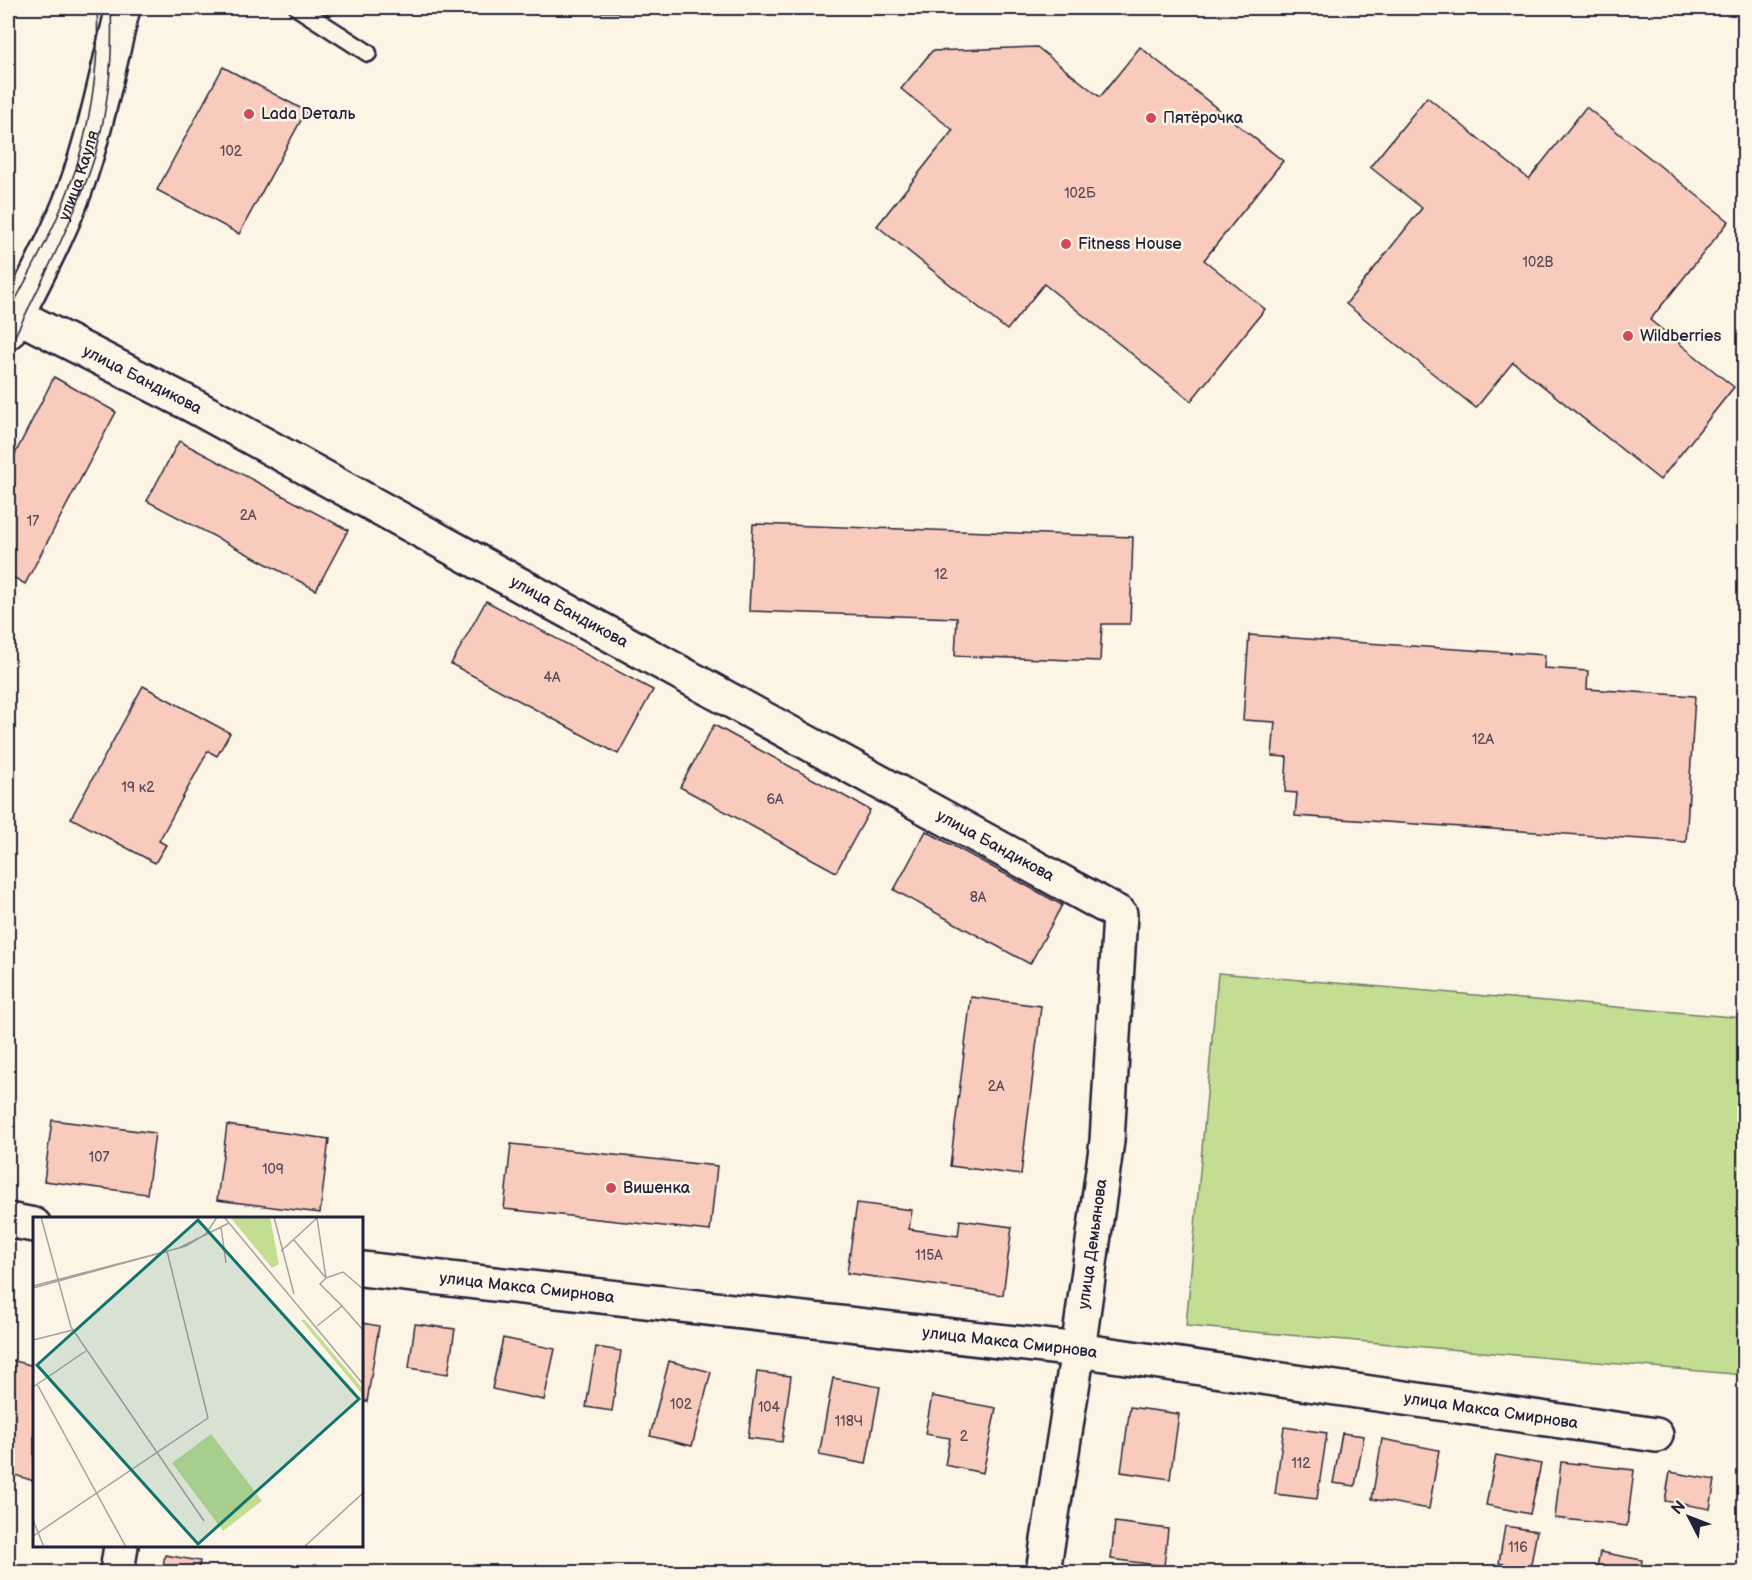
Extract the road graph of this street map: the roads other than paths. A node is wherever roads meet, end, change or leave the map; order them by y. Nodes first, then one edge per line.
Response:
1 (123, 8) edge
2 (298, 8) edge
3 (368, 53) dead end
4 (12, 324) edge
5 (1120, 914) joint
6 (8, 1220) edge
7 (33, 1225) edge
8 (363, 1269) edge
9 (1078, 1350) junction
10 (1656, 1435) dead end
11 (121, 1547) edge
12 (117, 1572) edge
13 (1043, 1572) edge

1 - 4 street, улица Кауля
2 - 3 lane
4 - 5 street, улица Бандикова
5 - 9 street, улица Демьянова
6 - 7 street
8 - 9 street, улица Макса Смирнова
9 - 10 street, улица Макса Смирнова
9 - 13 street, улица Демьянова
11 - 12 street

